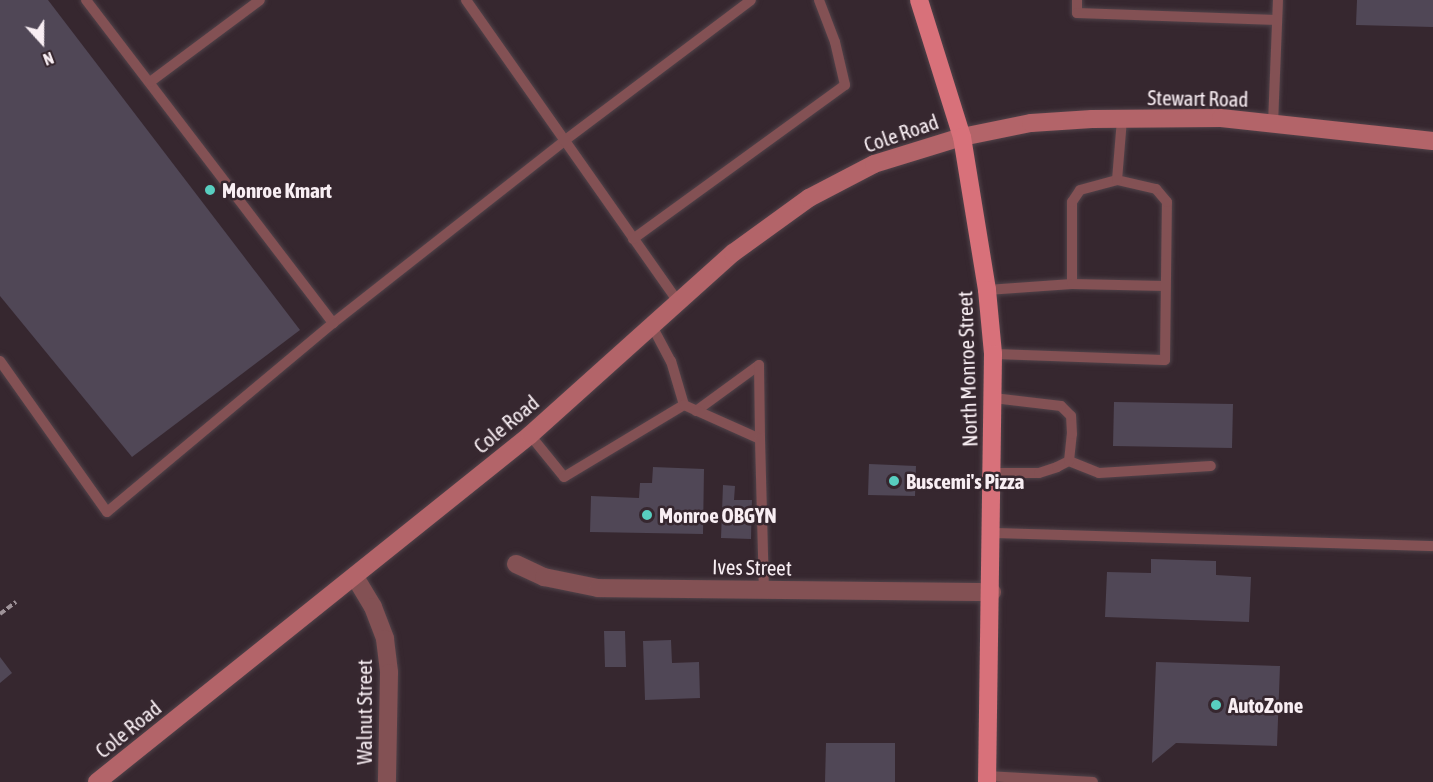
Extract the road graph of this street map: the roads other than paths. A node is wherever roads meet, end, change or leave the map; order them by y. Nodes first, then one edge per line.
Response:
1 (86, 0) edge
2 (260, 0) edge
3 (466, 0) edge
4 (752, 0) edge
5 (819, 0) edge
6 (1077, 0) edge
7 (1278, 0) edge
8 (921, 2) edge
9 (1277, 20) junction
10 (150, 82) junction
11 (1122, 119) junction
12 (1273, 124) junction
13 (962, 137) junction
14 (564, 141) junction
15 (1433, 141) edge
16 (1118, 180) junction
17 (633, 239) junction
18 (1072, 284) junction
19 (1165, 286) junction
20 (987, 290) junction
21 (678, 302) junction
22 (333, 323) junction
23 (652, 326) junction
24 (993, 354) junction
25 (0, 361) edge
26 (993, 398) junction
27 (684, 405) junction
28 (696, 411) junction
29 (530, 435) junction
30 (760, 439) junction
31 (1069, 461) junction
32 (1211, 466) dead end
33 (993, 473) junction
34 (992, 533) junction
35 (1433, 546) edge
36 (516, 564) dead end
37 (355, 577) junction
38 (764, 590) junction
39 (992, 592) junction
40 (987, 779) edge
41 (97, 782) edge
42 (387, 782) edge
43 (1093, 782) edge

1 - 10 lane
2 - 10 lane
3 - 14 lane
4 - 14 lane
5 - 17 lane
6 - 9 lane
7 - 9 lane
8 - 13 main road, North Monroe Street
9 - 12 lane
10 - 22 lane
11 - 12 street, Stewart Road
11 - 13 street, Stewart Road
11 - 16 lane
12 - 15 street, Stewart Road
13 - 20 main road, North Monroe Street
13 - 21 street, Cole Road
14 - 17 lane
14 - 22 lane
16 - 18 lane
16 - 19 lane
17 - 21 lane
18 - 19 lane
18 - 20 lane
19 - 24 lane
20 - 24 main road, North Monroe Street
21 - 23 street, Cole Road
22 - 25 lane
23 - 27 lane
23 - 29 street, Cole Road
24 - 26 main road, North Monroe Street
26 - 31 lane
26 - 33 main road, North Monroe Street
27 - 28 lane
27 - 29 lane
28 - 30 lane
28 - 30 lane
29 - 37 street, Cole Road
30 - 38 lane
31 - 32 lane
31 - 33 lane
33 - 34 main road, North Monroe Street
34 - 35 lane
34 - 39 main road, North Monroe Street
36 - 38 street, Ives Street
37 - 41 street, Cole Road
37 - 42 street, Walnut Street
38 - 39 street, Ives Street
39 - 40 main road, North Monroe Street
40 - 43 lane

